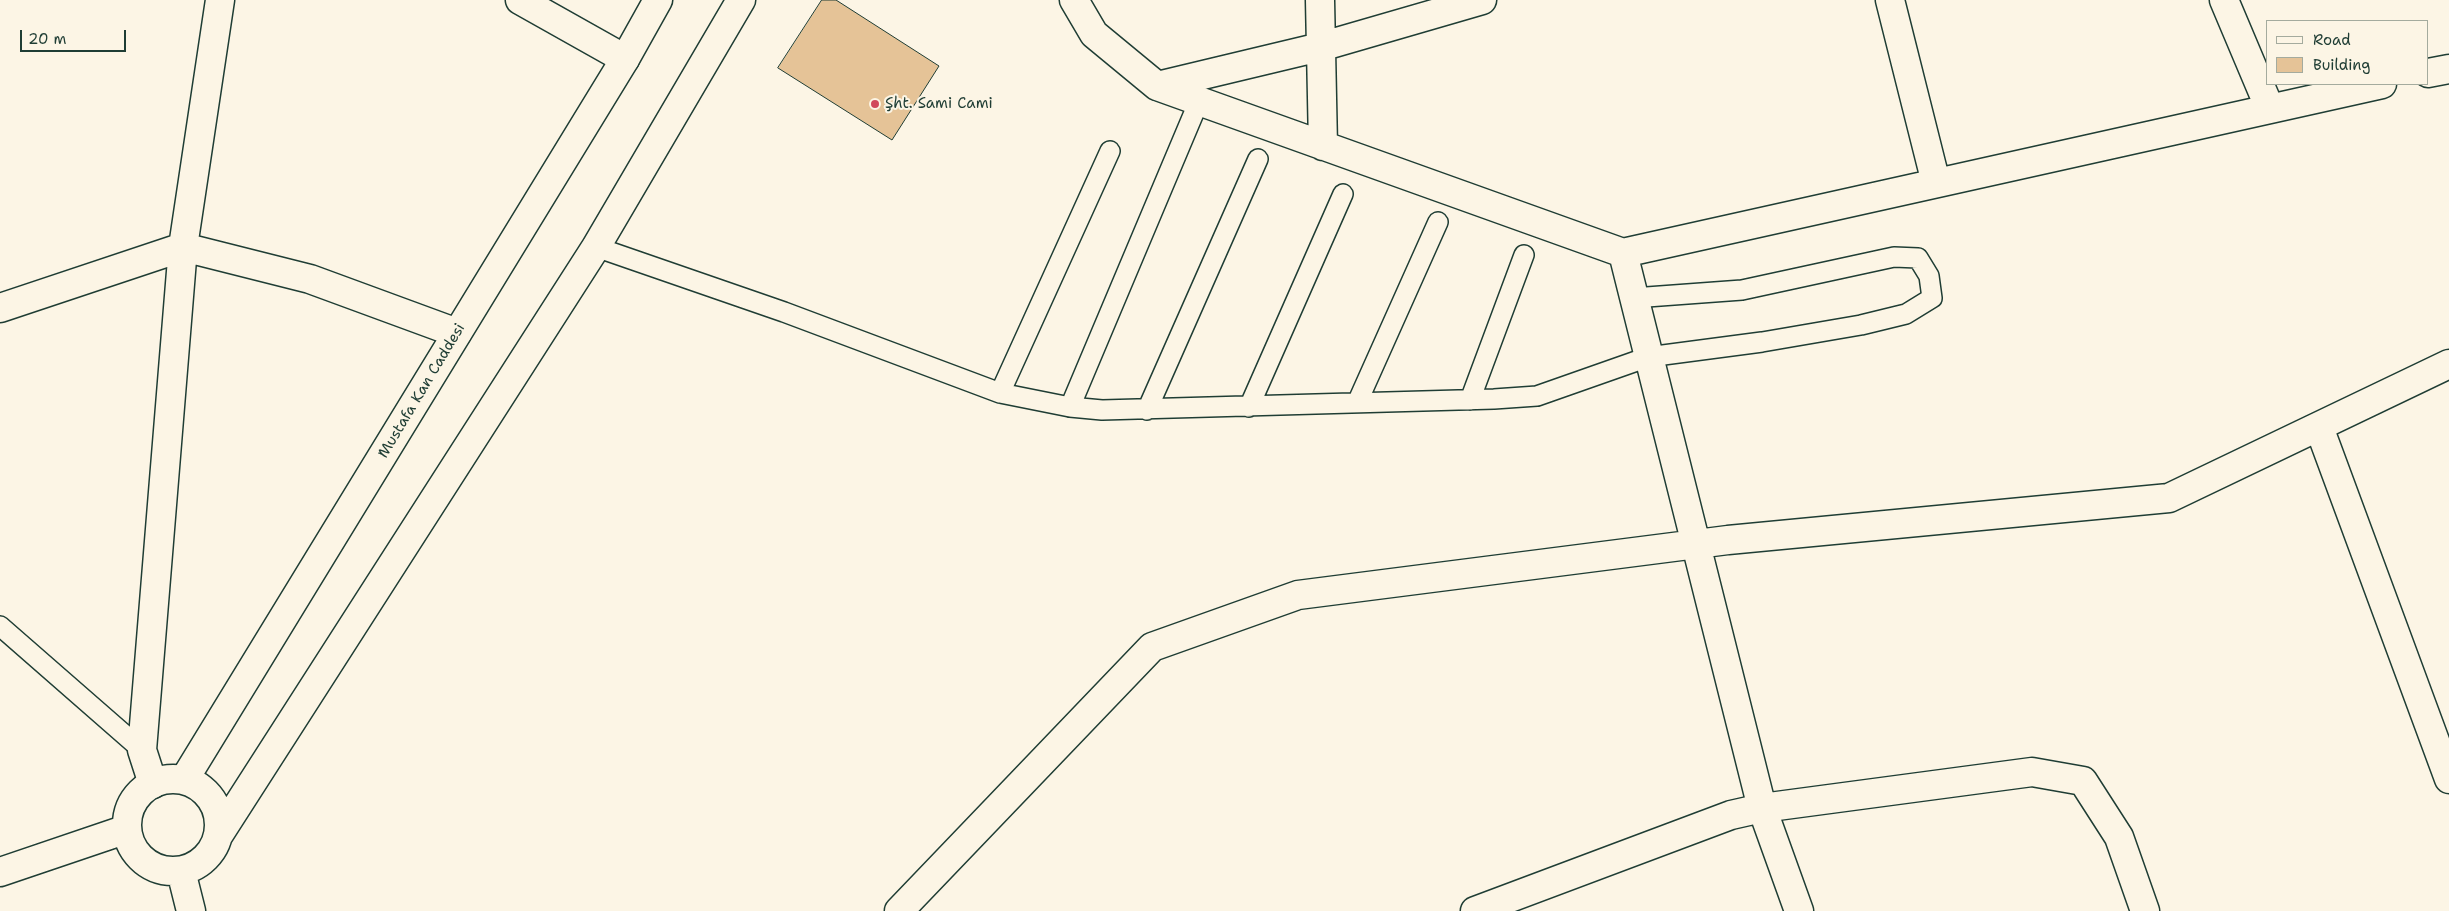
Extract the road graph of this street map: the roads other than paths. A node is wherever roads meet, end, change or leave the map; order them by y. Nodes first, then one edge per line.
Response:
1 (220, 0) edge
2 (520, 0) edge
3 (658, 0) edge
4 (741, 0) edge
5 (1074, 0) edge
6 (1320, 0) edge
7 (1482, 0) edge
8 (1890, 0) edge
9 (2224, 0) edge
10 (1320, 47) junction
11 (624, 59) junction
12 (2449, 69) edge
13 (2429, 74) edge
14 (2378, 85) edge
15 (1157, 86) junction
16 (1198, 101) junction
17 (2270, 109) junction
18 (1323, 146) junction
19 (1110, 151) dead end
20 (1258, 158) dead end
21 (1936, 183) junction
22 (1343, 194) dead end
23 (1438, 222) dead end
24 (183, 247) junction
25 (596, 247) junction
26 (1623, 252) junction
27 (1524, 255) dead end
28 (1634, 298) junction
29 (0, 308) edge
30 (457, 333) junction
31 (1648, 357) junction
32 (2449, 364) edge
33 (1000, 393) junction
34 (1470, 400) junction
35 (1357, 403) junction
36 (1070, 407) junction
37 (1249, 407) junction
38 (1147, 410) junction
39 (2318, 427) junction
40 (1694, 544) junction
41 (0, 626) edge
42 (142, 750) junction
43 (2449, 779) edge
44 (184, 780) junction
45 (153, 784) junction
46 (1762, 808) junction
47 (127, 829) junction
48 (218, 836) junction
49 (181, 871) junction
50 (0, 872) edge
51 (191, 911) edge
52 (899, 911) edge
53 (1475, 911) edge
54 (1799, 911) edge
55 (2145, 911) edge

1 - 24 street
2 - 11 street
3 - 11 street, Mustafa Kan Caddesi
4 - 25 street
5 - 15 street
6 - 10 street
7 - 10 street
8 - 21 street
9 - 17 street
10 - 15 street
10 - 18 street
11 - 30 street, Mustafa Kan Caddesi
12 - 13 street
14 - 17 street
15 - 16 street
16 - 18 street
16 - 36 lane
17 - 21 street
18 - 26 street
19 - 33 lane
20 - 38 lane
21 - 26 street
22 - 37 lane
23 - 35 lane
24 - 29 street
24 - 30 street
24 - 42 street
25 - 33 lane
25 - 48 street
26 - 28 street
27 - 34 lane
28 - 31 street
28 - 31 lane
30 - 44 street, Mustafa Kan Caddesi
31 - 34 lane
31 - 40 street
32 - 39 street
33 - 36 lane
34 - 35 lane
35 - 37 lane
36 - 38 lane
37 - 38 lane
39 - 40 street
39 - 43 street
40 - 46 street
40 - 52 street
41 - 42 lane
42 - 45 street
44 - 45 street
44 - 48 street
45 - 47 street
46 - 53 street
46 - 54 street
46 - 55 street
47 - 49 street
47 - 50 street
48 - 49 street
49 - 51 street

